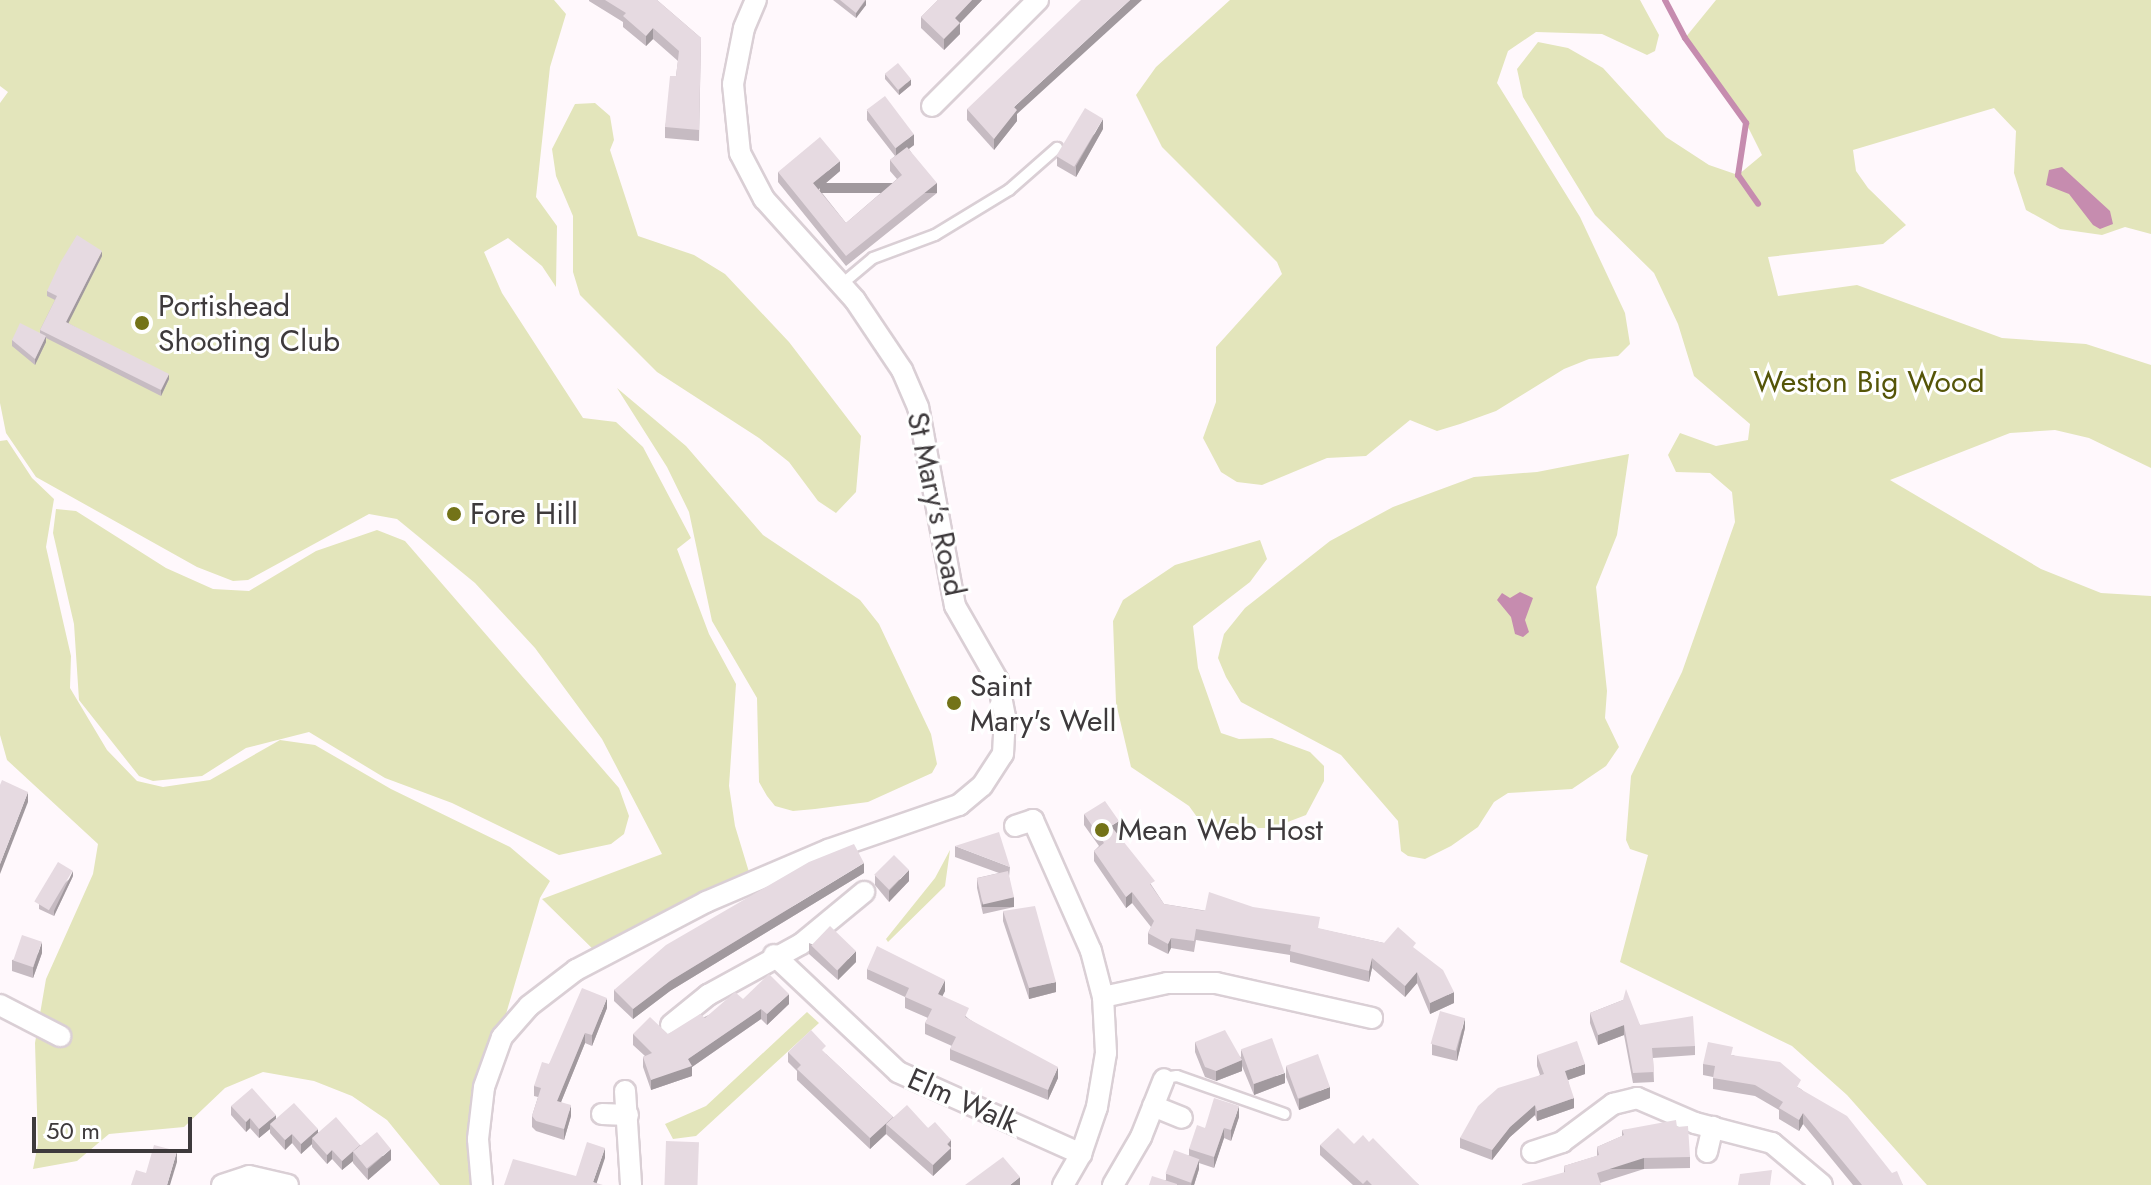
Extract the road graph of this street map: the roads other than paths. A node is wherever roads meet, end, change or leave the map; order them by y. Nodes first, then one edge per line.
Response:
1 (753, 1) edge
2 (1035, 2) edge
3 (932, 106) dead end
4 (1057, 148) dead end
5 (846, 288) junction
6 (1015, 826) dead end
7 (864, 892) dead end
8 (774, 955) junction
9 (1103, 997) junction
10 (0, 1005) edge
11 (1372, 1018) dead end
12 (671, 1025) dead end
13 (60, 1036) dead end
14 (1164, 1079) joint
15 (625, 1091) dead end
16 (1153, 1106) junction
17 (602, 1114) dead end
18 (1285, 1114) dead end
19 (628, 1115) junction
20 (1182, 1118) dead end
21 (1713, 1127) junction
22 (1707, 1152) dead end
23 (1544, 1153) dead end
24 (1081, 1154) junction
25 (222, 1185) edge
26 (288, 1185) edge
27 (482, 1185) edge
28 (631, 1185) edge
29 (1063, 1185) edge
30 (1113, 1185) edge
31 (1822, 1185) edge

1 - 5 street, St Mary's Road
2 - 3 street
4 - 5 lane
5 - 27 street, St Mary's Road
6 - 9 street
7 - 8 street
8 - 12 street
8 - 24 street, Elm Walk
9 - 11 street
9 - 24 street
10 - 13 street
14 - 16 street
14 - 18 lane
15 - 19 street
16 - 20 street
16 - 30 street
17 - 19 street
19 - 28 street
21 - 22 street
21 - 23 street
21 - 31 street
24 - 29 street
25 - 26 street

